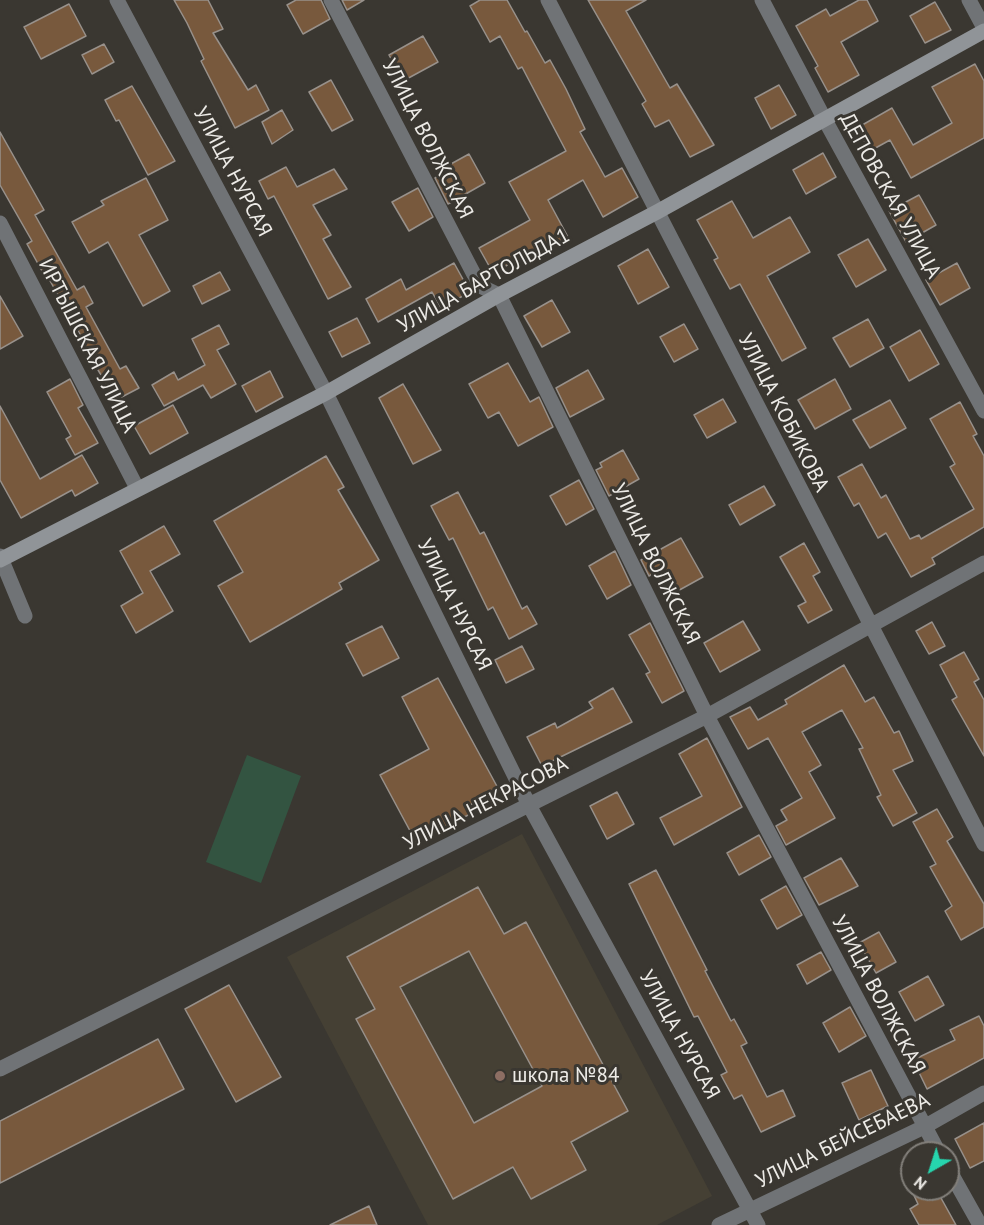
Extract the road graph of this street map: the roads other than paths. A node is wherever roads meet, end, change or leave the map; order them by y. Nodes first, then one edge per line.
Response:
1 (117, 0) edge
2 (332, 0) edge
3 (548, 0) edge
4 (762, 0) edge
5 (969, 0) edge
6 (984, 29) edge
7 (825, 120) junction
8 (657, 212) junction
9 (0, 223) edge
10 (499, 295) junction
11 (326, 393) junction
12 (984, 411) edge
13 (137, 488) junction
14 (1, 558) edge
15 (984, 563) edge
16 (25, 616) dead end
17 (868, 625) junction
18 (707, 716) junction
19 (530, 807) junction
20 (984, 844) edge
21 (0, 1069) edge
22 (984, 1093) edge
23 (924, 1127) junction
24 (932, 1141) edge
25 (960, 1189) edge
26 (750, 1209) junction
27 (719, 1225) edge
28 (758, 1225) edge
29 (980, 1225) edge

1 - 11 street, УЛИЦА НУРСАЯ
2 - 10 street, УЛИЦА ВОЛЖСКАЯ
3 - 8 street, УЛИЦА КОБИКОВА
4 - 7 street, ДЕПОВСКАЯ УЛИЦА
5 - 6 street
6 - 7 street, УЛИЦА БАРТОЛЬДА1
7 - 8 street, УЛИЦА БАРТОЛЬДА1
7 - 12 street, ДЕПОВСКАЯ УЛИЦА
8 - 10 street, УЛИЦА БАРТОЛЬДА1
8 - 17 street, УЛИЦА КОБИКОВА
9 - 13 street, ИРТЫШСКАЯ УЛИЦА
10 - 11 street, УЛИЦА БАРТОЛЬДА1
10 - 18 street, УЛИЦА ВОЛЖСКАЯ
11 - 13 street, УЛИЦА БАРТОЛЬДА1
11 - 19 street, УЛИЦА НУРСАЯ
13 - 14 street, УЛИЦА БАРТОЛЬДА1
14 - 16 street
15 - 17 street, УЛИЦА НЕКРАСОВА
17 - 18 street, УЛИЦА НЕКРАСОВА
17 - 20 street, УЛИЦА КОБИКОВА
18 - 19 street, УЛИЦА НЕКРАСОВА
18 - 23 street, УЛИЦА ВОЛЖСКАЯ
19 - 21 street, УЛИЦА НЕКРАСОВА
19 - 26 street, УЛИЦА НУРСАЯ
22 - 23 street, УЛИЦА БЕЙСЕБАЕВА
23 - 24 street, УЛИЦА ВОЛЖСКАЯ
23 - 26 street, УЛИЦА БЕЙСЕБАЕВА
25 - 29 street
26 - 27 street, УЛИЦА БЕЙСЕБАЕВА
26 - 28 street, УЛИЦА НУРСАЯ

